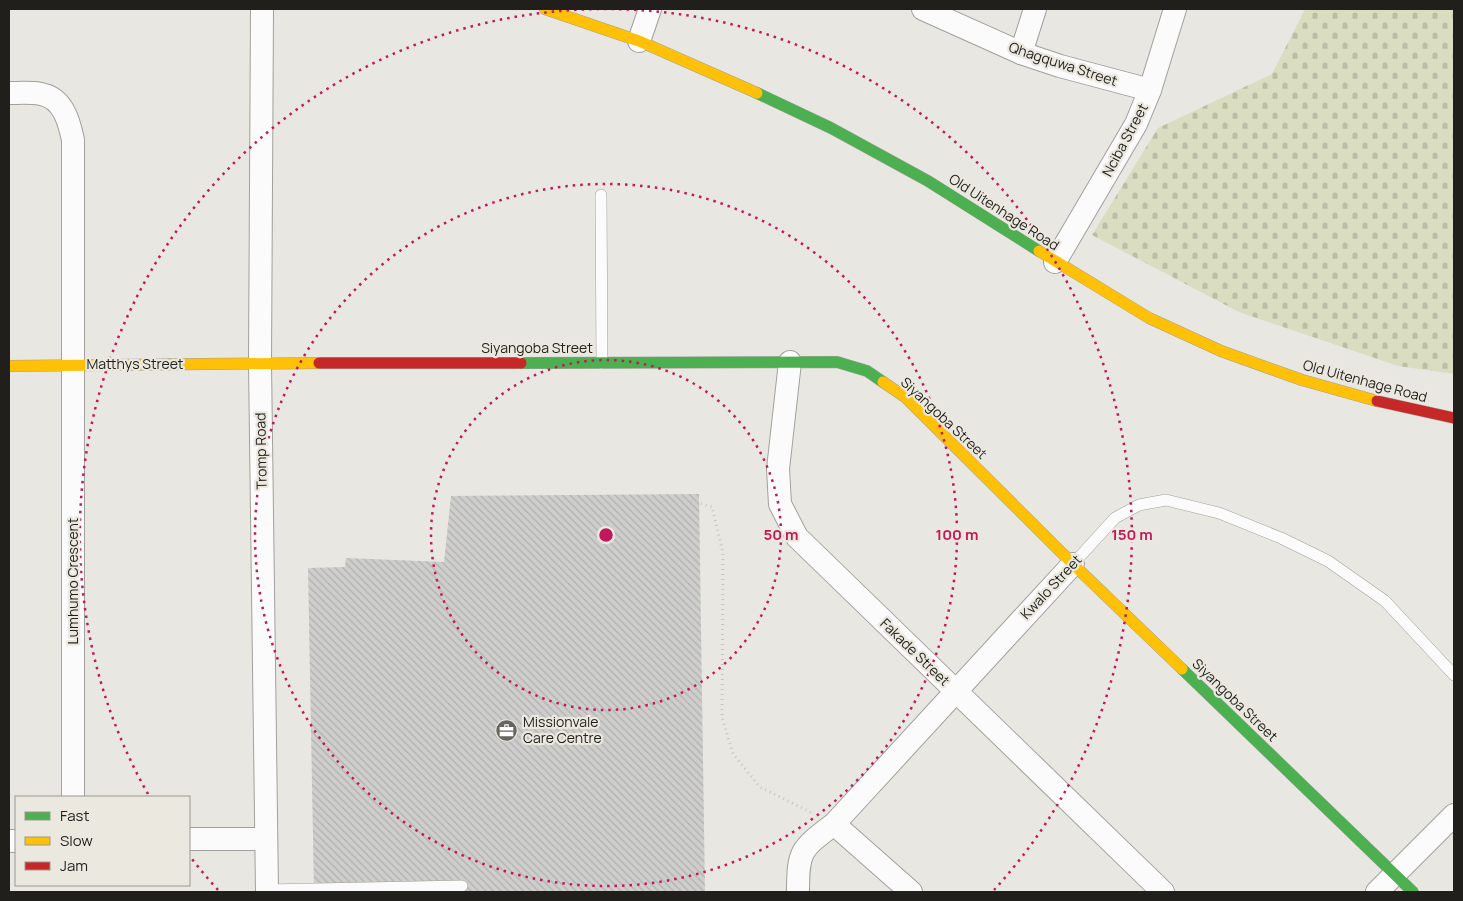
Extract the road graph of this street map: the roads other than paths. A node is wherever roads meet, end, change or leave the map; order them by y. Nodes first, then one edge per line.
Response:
1 (262, 9) edge
2 (545, 9) edge
3 (650, 9) edge
4 (923, 9) edge
5 (1035, 9) edge
6 (1175, 9) edge
7 (640, 41) junction
8 (1021, 53) junction
9 (1150, 90) junction
10 (9, 93) edge
11 (601, 195) dead end
12 (1055, 262) junction
13 (790, 362) junction
14 (260, 363) junction
15 (602, 363) junction
16 (74, 365) junction
17 (9, 366) edge
18 (1454, 418) edge
19 (1073, 564) junction
20 (1454, 675) edge
21 (955, 691) junction
22 (73, 796) edge
23 (1454, 815) edge
24 (834, 824) junction
25 (190, 839) edge
26 (266, 839) junction
27 (1395, 874) junction
28 (462, 886) dead end
29 (267, 891) edge
30 (798, 892) edge
31 (911, 892) edge
32 (1163, 892) edge
33 (1377, 892) edge
34 (1413, 892) edge

1 - 14 street, Tromp Road
2 - 7 street, Old Uitenhage Road
3 - 7 street
4 - 8 street, Qhagquwa Street
5 - 8 street
6 - 9 street, Nciba Street
7 - 12 street, Old Uitenhage Road
8 - 9 street, Qhagquwa Street
9 - 12 street, Nciba Street
10 - 16 street, Lumhumo Crescent
11 - 15 lane
12 - 18 street, Old Uitenhage Road
13 - 15 street, Siyangoba Street
13 - 19 street, Siyangoba Street
13 - 21 street, Fakade Street
14 - 15 street, Siyangoba Street
14 - 16 street, Matthys Street
14 - 26 street, Tromp Road
16 - 17 street, Matthys Street
16 - 22 street, Lumhumo Crescent
19 - 20 lane, Kwalo Street
19 - 21 street, Kwalo Street
19 - 27 street, Siyangoba Street
21 - 24 street, Kwalo Street
21 - 32 street, Fakade Street
23 - 27 street
24 - 30 street, Kwalo Street
24 - 31 street
25 - 26 street
26 - 29 street, Tromp Road
27 - 33 street
27 - 34 street, Siyangoba Street
28 - 29 lane

